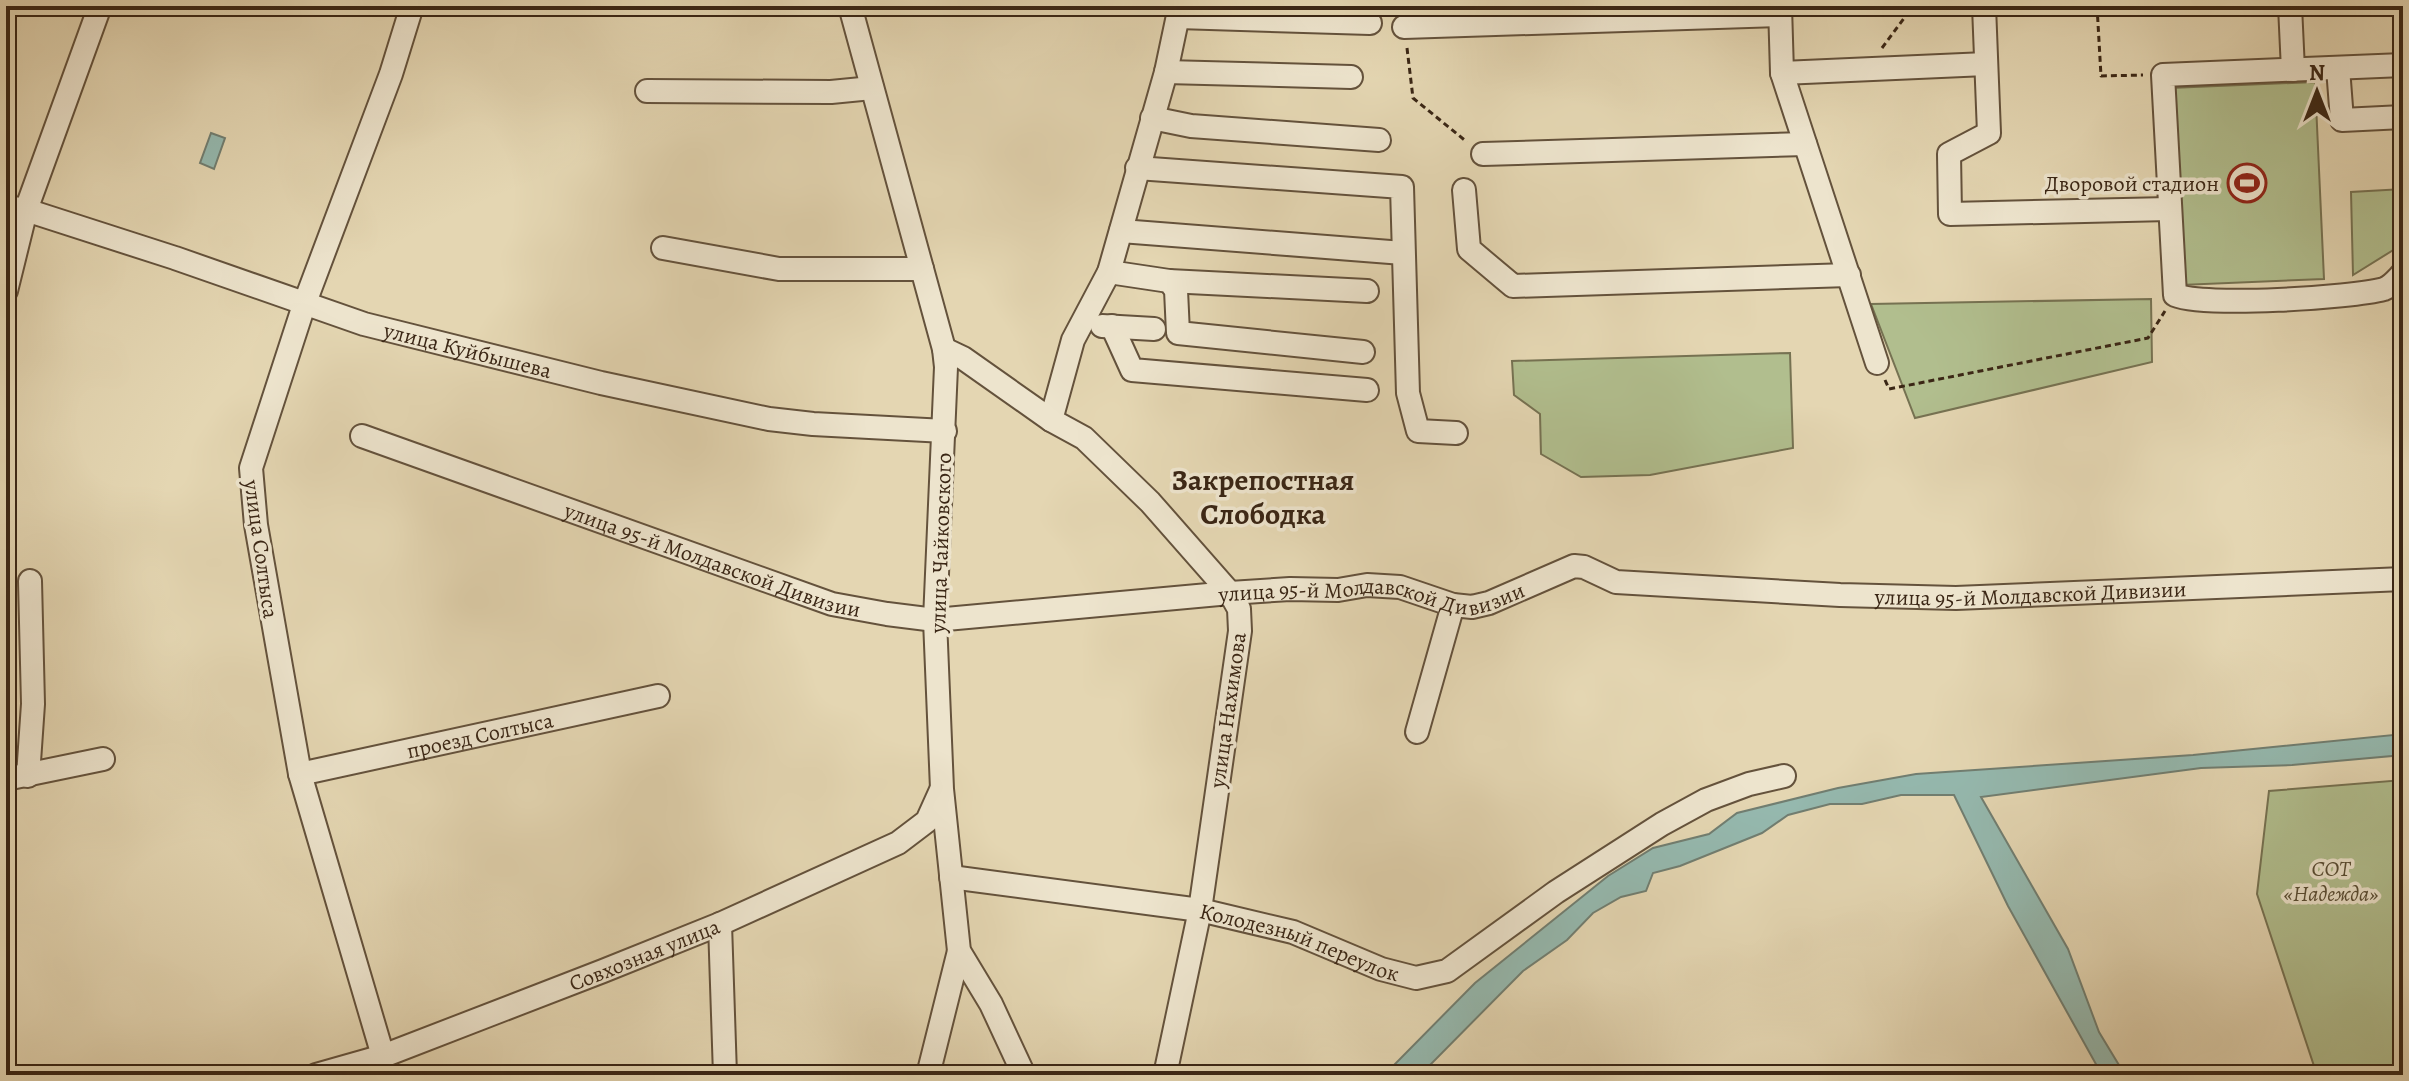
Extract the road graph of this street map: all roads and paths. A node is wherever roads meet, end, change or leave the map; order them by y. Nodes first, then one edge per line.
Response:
1 (100, 6) edge
2 (412, 6) edge
3 (850, 6) edge
4 (1913, 6) edge
5 (1984, 6) edge
6 (2097, 6) edge
7 (2290, 6) edge
8 (1179, 11) edge
9 (1780, 11) edge
10 (1370, 23) dead end
11 (1404, 27) joint
12 (1986, 64) junction
13 (2403, 65) edge
14 (2338, 68) junction
15 (1865, 69) junction
16 (2293, 70) junction
17 (1166, 72) junction
18 (1782, 73) junction
19 (2163, 75) junction
20 (1351, 77) dead end
21 (872, 88) junction
22 (647, 91) dead end
23 (2403, 117) edge
24 (1152, 118) junction
25 (1379, 140) dead end
26 (1805, 144) junction
27 (1483, 154) joint
28 (1137, 168) junction
29 (1464, 190) dead end
30 (16, 208) edge
31 (2169, 209) junction
32 (1121, 231) junction
33 (663, 248) dead end
34 (1403, 253) junction
35 (922, 269) junction
36 (1109, 272) junction
37 (2403, 273) edge
38 (1849, 275) junction
39 (1169, 281) junction
40 (6, 291) edge
41 (1367, 291) dead end
42 (2175, 295) junction
43 (304, 305) junction
44 (1081, 324) junction
45 (1112, 326) junction
46 (1154, 329) dead end
47 (944, 349) junction
48 (1363, 352) dead end
49 (1877, 363) joint
50 (1367, 390) dead end
51 (1051, 420) junction
52 (945, 431) junction
53 (1456, 433) dead end
54 (362, 436) dead end
55 (2403, 579) edge
56 (30, 581) dead end
57 (1230, 593) junction
58 (1453, 605) junction
59 (935, 620) junction
60 (658, 696) dead end
61 (1417, 732) dead end
62 (103, 759) dead end
63 (300, 774) junction
64 (1784, 776) dead end
65 (17, 778) edge
66 (942, 789) junction
67 (951, 877) junction
68 (1200, 910) junction
69 (720, 924) junction
70 (959, 951) junction
71 (383, 1056) junction
72 (316, 1075) edge
73 (725, 1075) edge
74 (928, 1075) edge
75 (1024, 1075) edge
76 (1165, 1075) edge

1 - 30 street
2 - 43 street, улица Солтыса
3 - 21 street, улица Чайковского
4 - 15 path
5 - 12 street
6 - 19 path
7 - 16 street
8 - 10 street
8 - 17 street
9 - 11 street
9 - 18 street
11 - 27 path
12 - 15 street
12 - 31 street
13 - 14 street
14 - 16 street
14 - 23 street
15 - 18 street
16 - 19 street
17 - 20 street
17 - 24 street
18 - 26 street
19 - 31 street
21 - 22 street
21 - 35 street, улица Чайковского
24 - 25 street
24 - 28 street
26 - 27 street
26 - 38 street
28 - 32 street
28 - 34 street
29 - 38 street
30 - 40 street
30 - 43 street, улица Куйбышева
31 - 42 street
32 - 34 street
32 - 36 street
33 - 35 street
34 - 53 street
35 - 47 street, улица Чайковского
36 - 39 street
36 - 44 street
37 - 42 street
38 - 49 street
39 - 41 street
39 - 48 street
42 - 49 path
43 - 52 street, улица Куйбышева
43 - 63 street, улица Солтыса
44 - 45 street
44 - 51 street
45 - 46 street
45 - 50 street
47 - 51 street, улица Нахимова
47 - 52 street, улица Чайковского
51 - 57 street, улица Нахимова
52 - 59 street, улица Чайковского
54 - 59 street, улица 95-й Молдавской Дивизии
55 - 58 street, улица 95-й Молдавской Дивизии
56 - 65 street
57 - 58 street, улица 95-й Молдавской Дивизии
57 - 59 street, улица 95-й Молдавской Дивизии
57 - 68 street, улица Нахимова
58 - 61 street
59 - 66 street, улица Чайковского
60 - 63 street, проезд Солтыса
62 - 65 street
63 - 71 street, улица Солтыса
64 - 68 street, Колодезный переулок
66 - 67 street, улица Чайковского
66 - 69 street, Совхозная улица
67 - 68 street, Колодезный переулок
67 - 70 street, улица Чайковского
68 - 76 street, улица Нахимова
69 - 71 street, Совхозная улица
69 - 73 street
70 - 74 street
70 - 75 street, улица Чайковского
71 - 72 street, Совхозная улица

